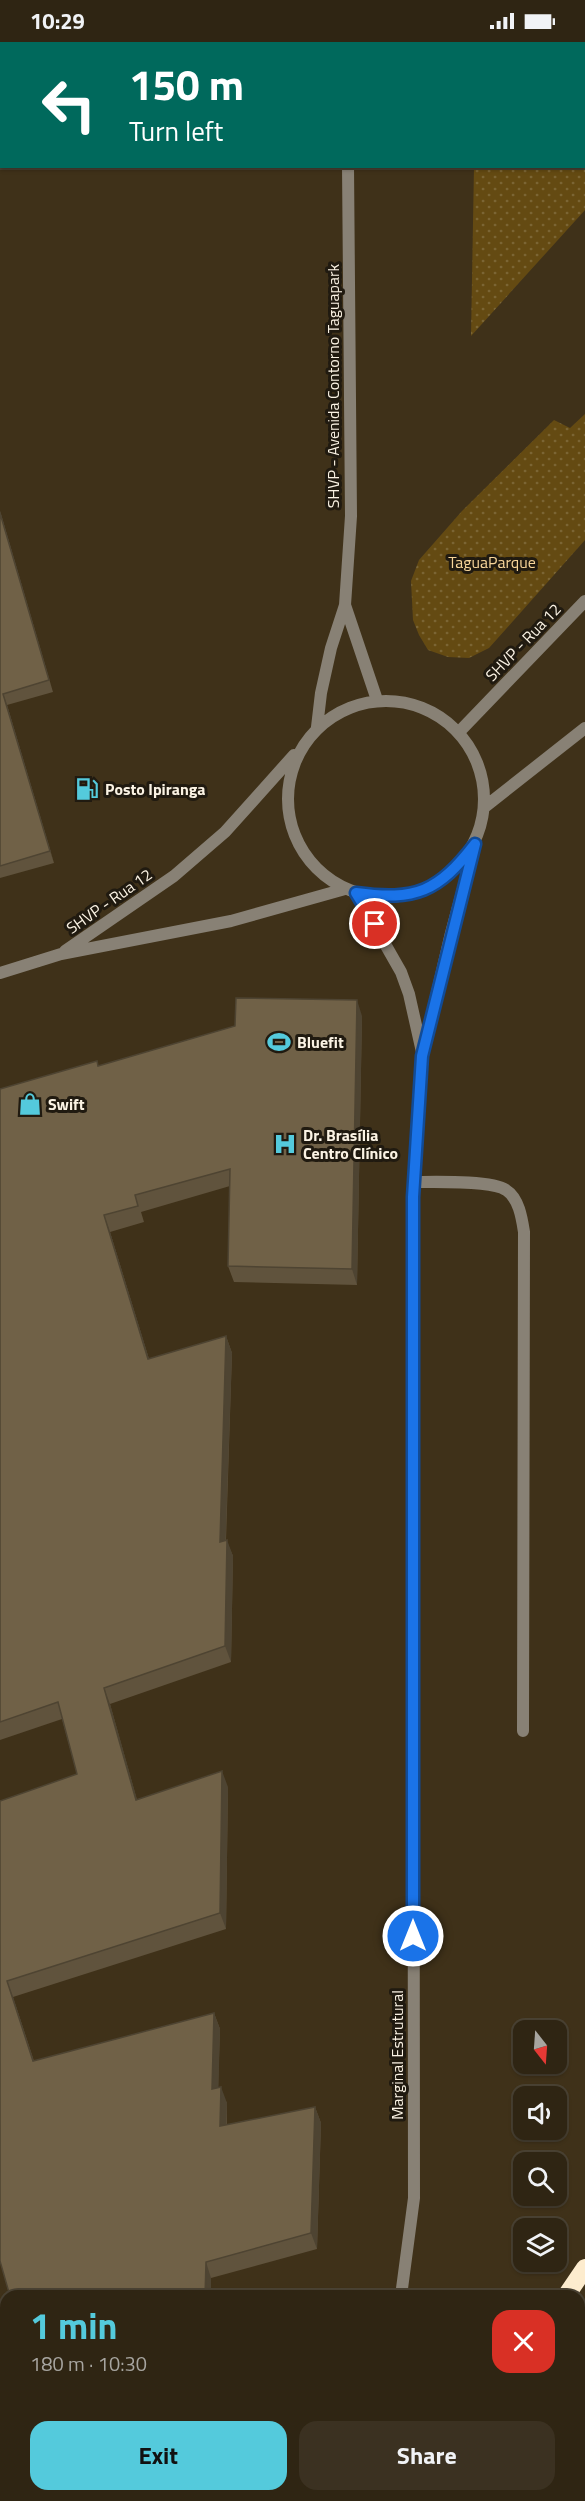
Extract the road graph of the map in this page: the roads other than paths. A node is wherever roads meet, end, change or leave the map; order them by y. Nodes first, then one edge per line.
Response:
1 (348, 168) edge
2 (585, 601) edge
3 (345, 605) junction
4 (377, 700) junction
5 (317, 727) junction
6 (585, 728) edge
7 (460, 731) junction
8 (303, 745) junction
9 (486, 806) junction
10 (475, 844) junction
11 (350, 891) junction
12 (62, 954) junction
13 (0, 973) edge
14 (422, 1056) junction
15 (414, 1182) junction
16 (523, 1731) dead end
17 (585, 2268) edge
18 (402, 2290) edge
19 (570, 2290) edge

1 - 3 street, SHVP - Avenida Contorno Taguapark
2 - 7 street, SHVP - Rua 12
3 - 4 street, SHVP - Avenida Contorno Taguapark
3 - 5 street, SHVP - Avenida Contorno Taguapark
4 - 5 street
4 - 7 street
5 - 8 street
6 - 9 street
7 - 9 street
8 - 11 street
8 - 12 street, SHVP - Rua 12
9 - 10 street
10 - 11 street
10 - 14 street, Marginal Estrutural
11 - 12 street, SHVP - Rua 12
11 - 14 street, Marginal Estrutural
12 - 13 street
14 - 15 street, Marginal Estrutural
15 - 16 street
15 - 18 street, Marginal Estrutural
17 - 19 highway

